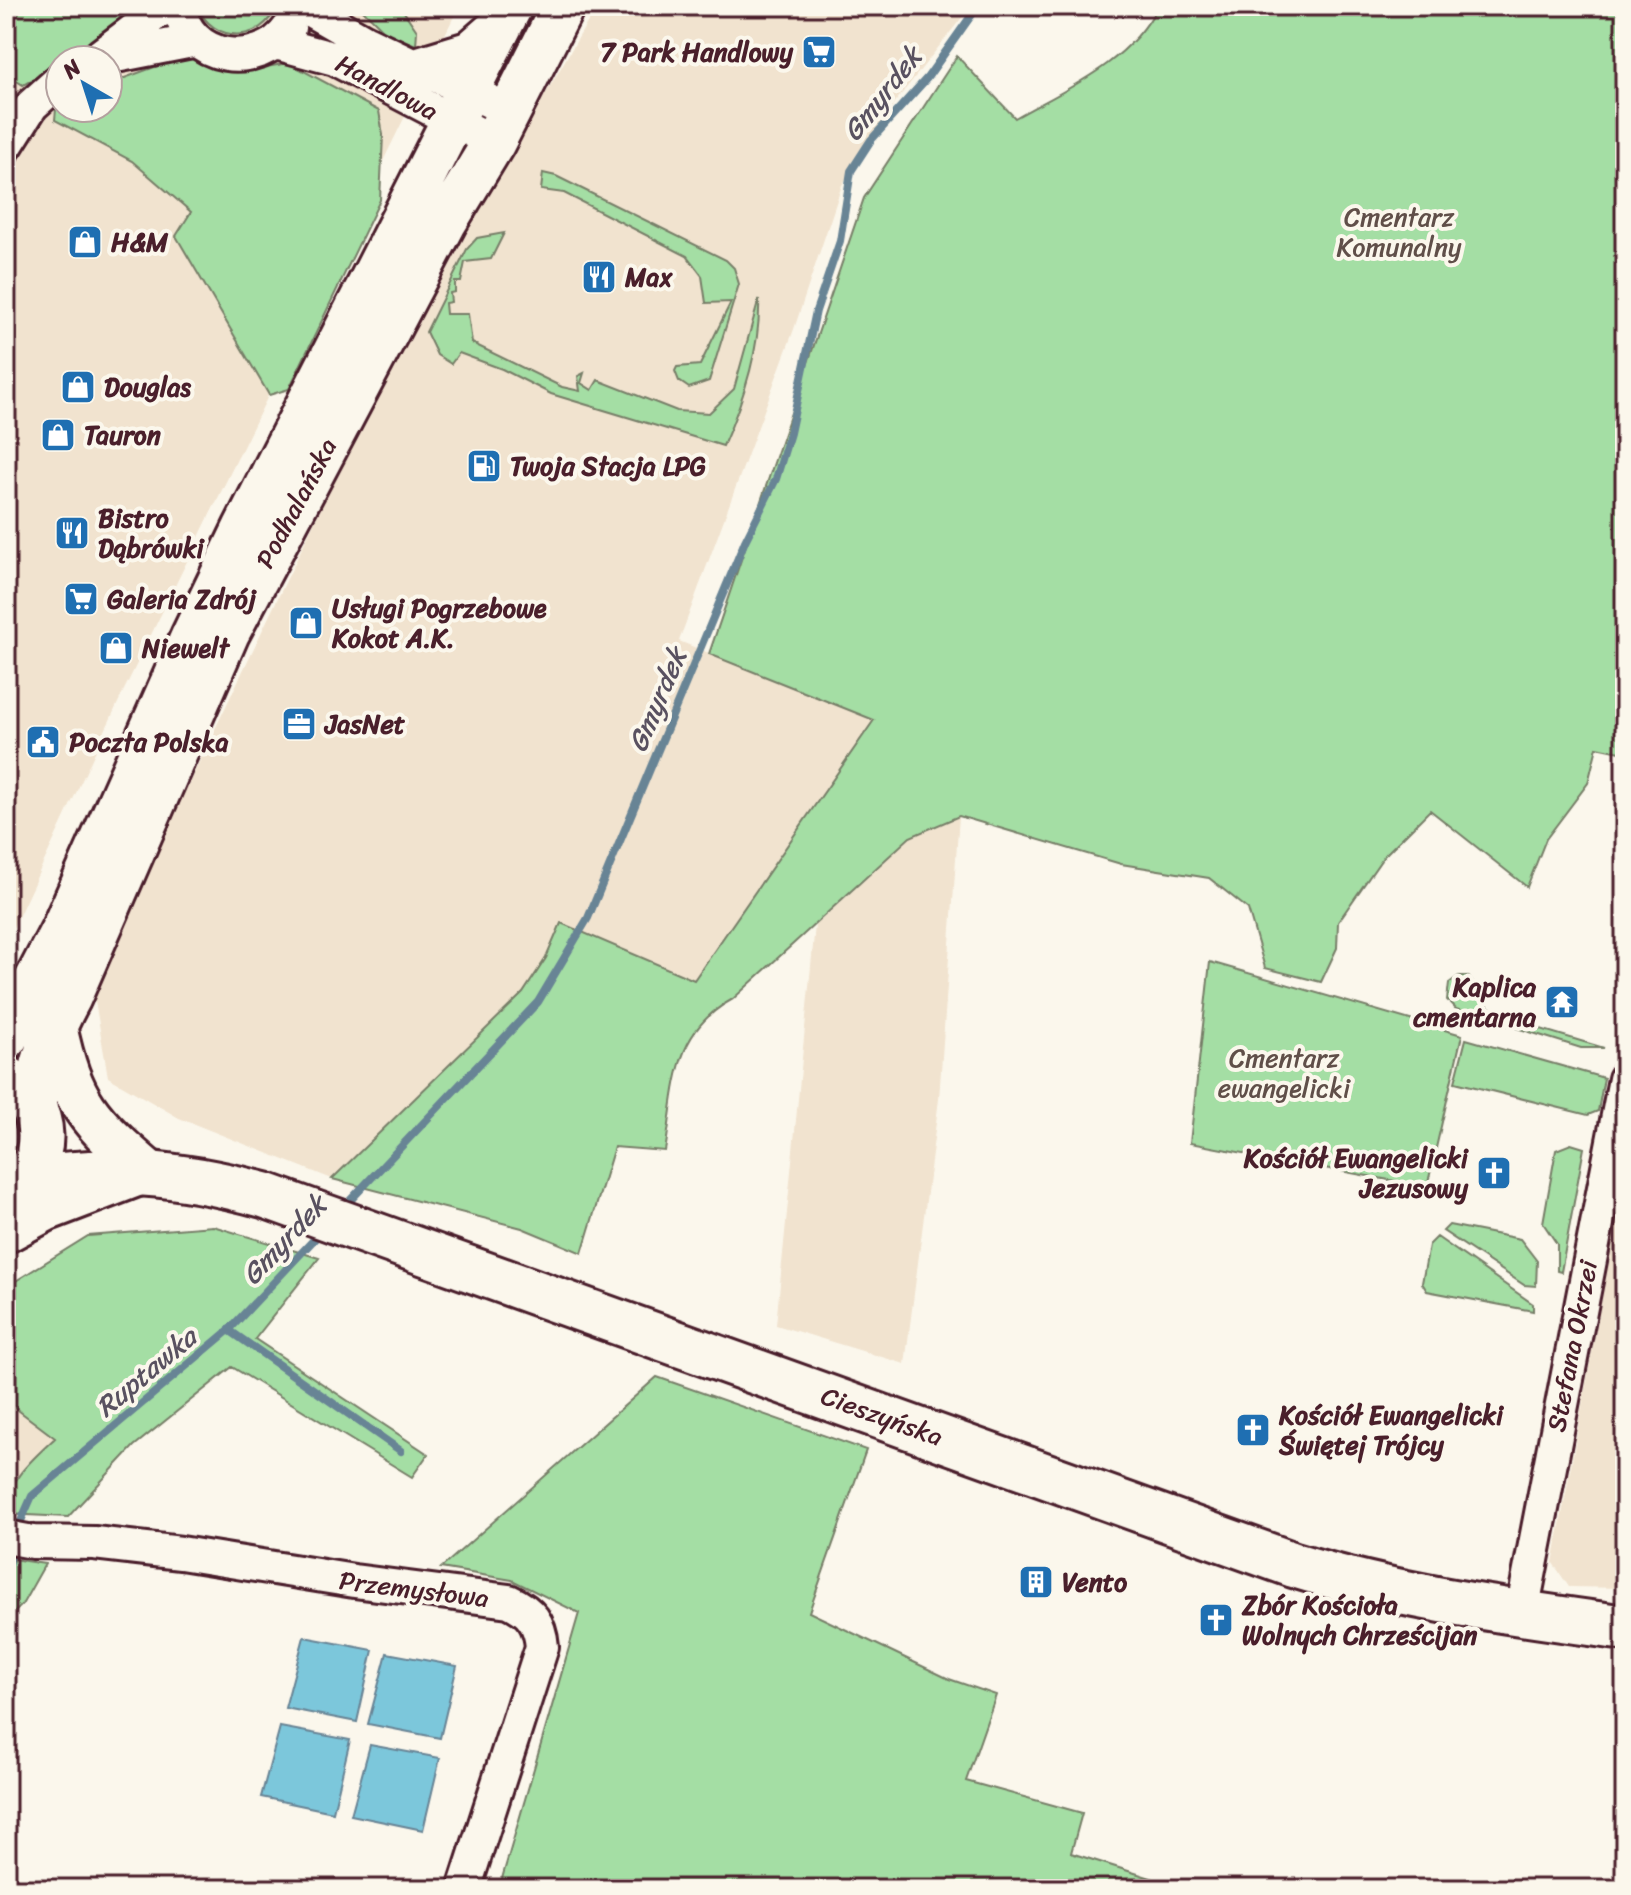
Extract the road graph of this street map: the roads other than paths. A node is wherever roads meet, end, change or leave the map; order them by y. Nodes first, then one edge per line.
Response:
1 (166, 6) edge
2 (179, 6) edge
3 (297, 6) edge
4 (303, 6) edge
5 (347, 6) edge
6 (563, 6) edge
7 (509, 10) edge
8 (197, 40) junction
9 (364, 41) junction
10 (276, 43) junction
11 (116, 44) edge
12 (124, 54) edge
13 (408, 79) junction
14 (44, 94) edge
15 (481, 116) junction
16 (6, 146) edge
17 (422, 179) junction
18 (21, 1023) edge
19 (1625, 1079) edge
20 (27, 1101) edge
21 (147, 1171) junction
22 (14, 1186) edge
23 (6, 1231) edge
24 (20, 1540) edge
25 (1522, 1612) junction
26 (1625, 1628) edge
27 (464, 1889) edge

1 - 11 street
2 - 8 street
3 - 10 street
4 - 9 street, Handlowa
5 - 9 street, Handlowa
6 - 15 street, Podhalańska
7 - 13 street
7 - 15 street, Podhalańska
8 - 10 street
8 - 12 street
9 - 13 street, Handlowa
10 - 13 street, Handlowa
13 - 15 street, Handlowa
13 - 17 street
14 - 16 street
15 - 17 street, Podhalańska
15 - 18 street, Podhalańska
17 - 18 street, Podhalańska
18 - 20 street, Podhalańska
18 - 21 street
19 - 25 street, Stefana Okrzei
20 - 21 main road, Cieszyńska
20 - 22 main road
21 - 22 main road, Cieszyńska
21 - 23 street
21 - 25 main road, Cieszyńska
24 - 27 street, Przemysłowa
25 - 26 main road, Cieszyńska

